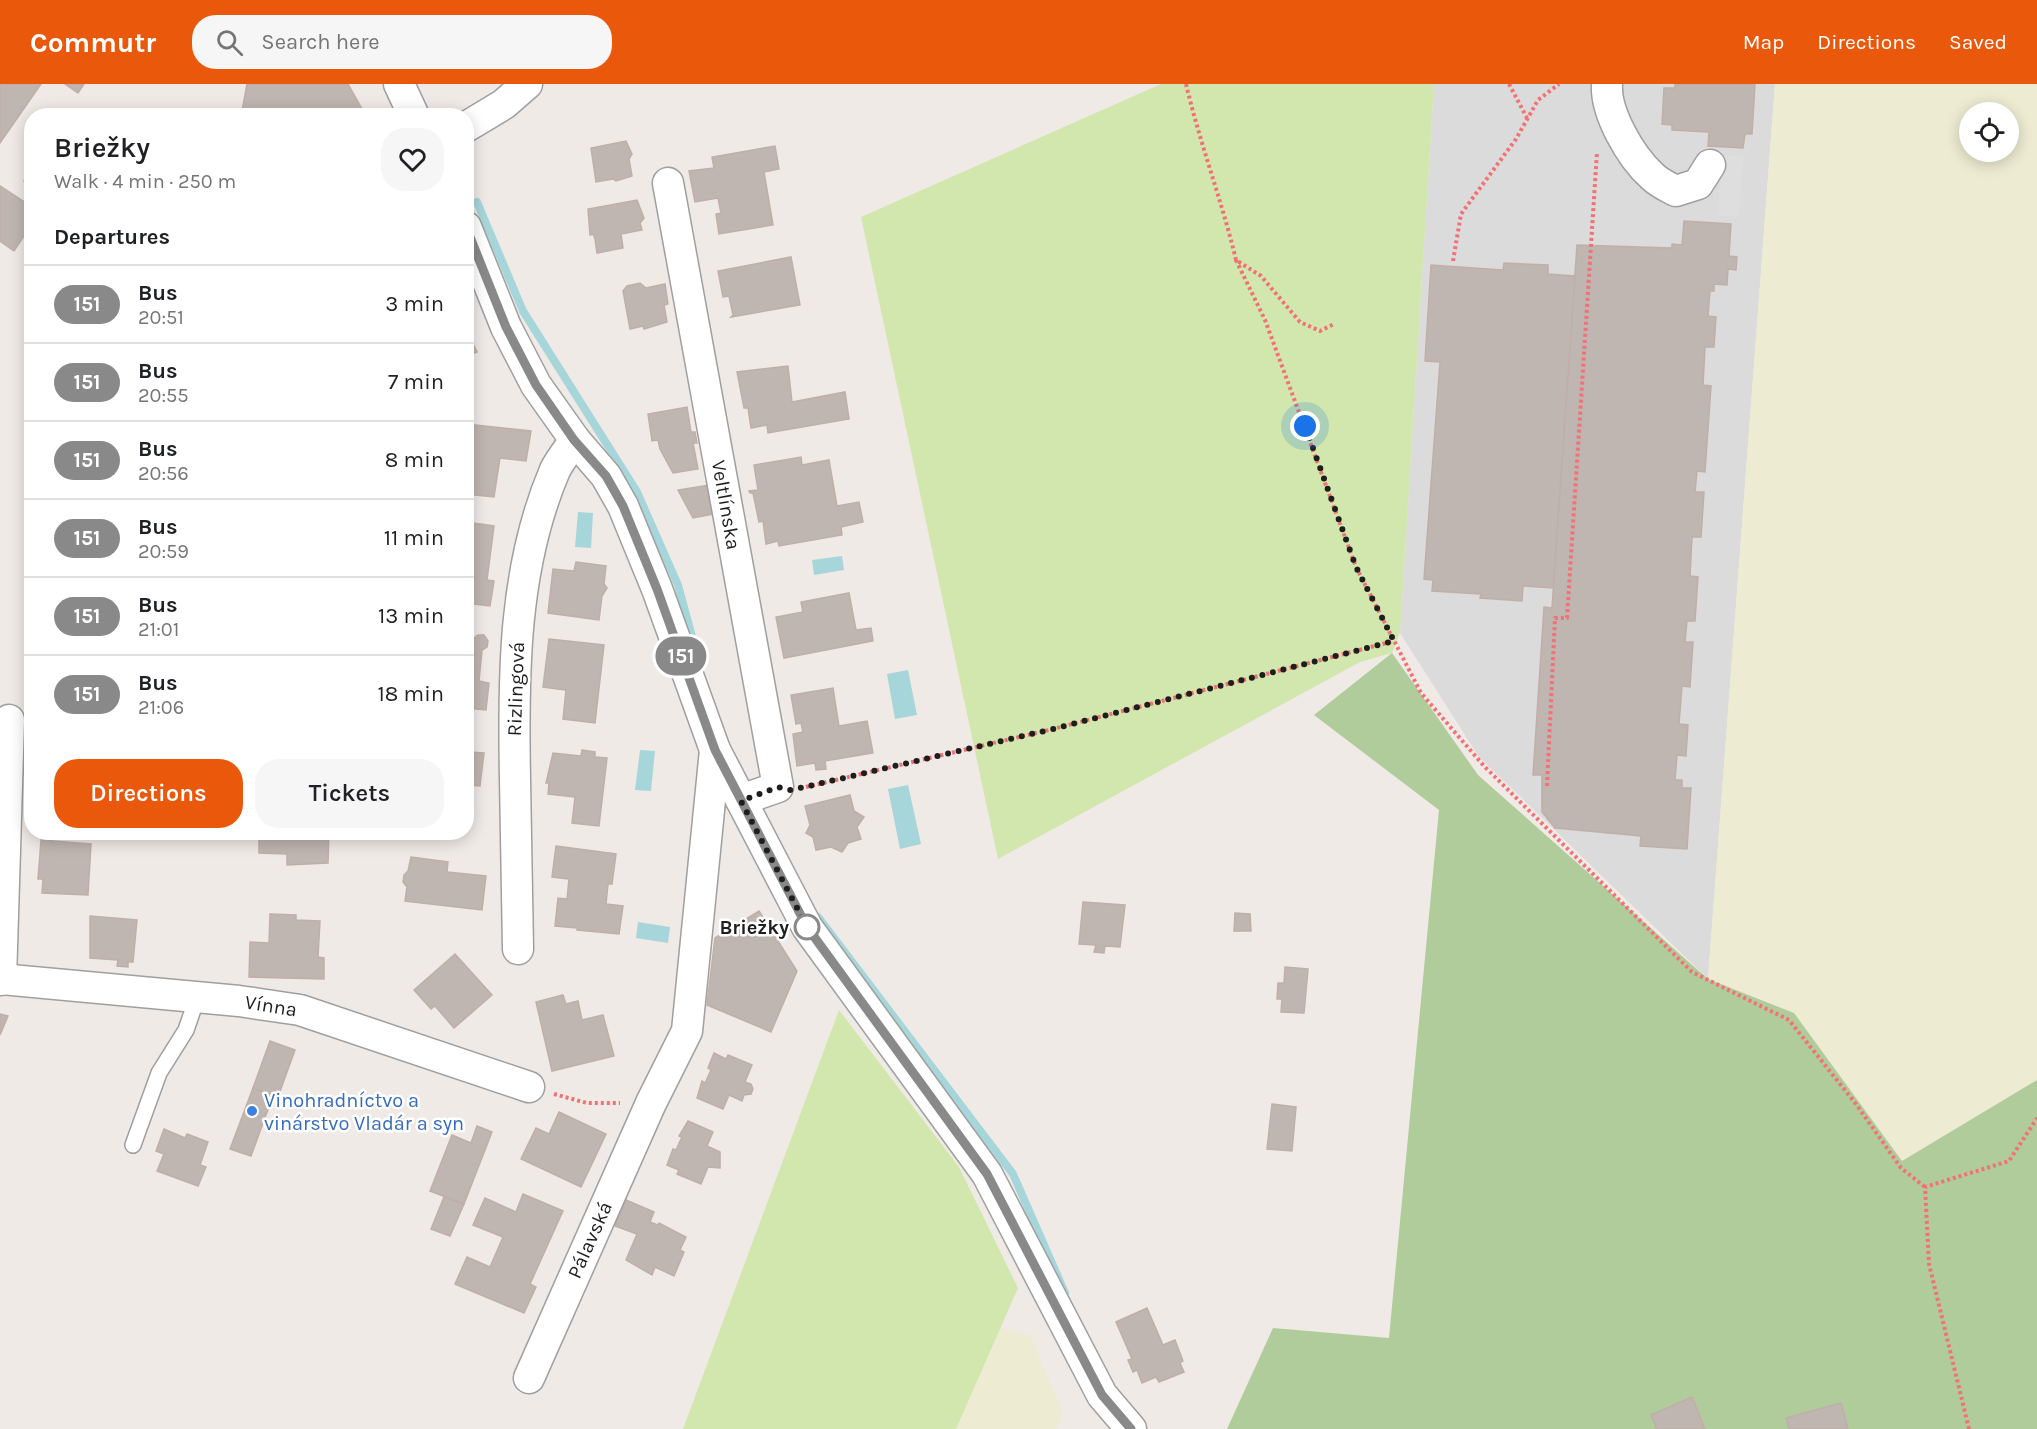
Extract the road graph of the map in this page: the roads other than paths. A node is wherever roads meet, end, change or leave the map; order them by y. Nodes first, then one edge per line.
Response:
1 (399, 84) edge
2 (527, 84) edge
3 (1607, 84) edge
4 (410, 108) edge
5 (474, 122) edge
6 (1710, 165) dead end
7 (669, 183) dead end
8 (474, 246) edge
9 (574, 440) junction
10 (9, 720) dead end
11 (715, 750) junction
12 (741, 801) junction
13 (518, 949) dead end
14 (1, 980) edge
15 (197, 998) junction
16 (529, 1087) road end
17 (134, 1145) dead end
18 (529, 1378) dead end
19 (1131, 1429) edge

1 - 4 street
2 - 5 street
3 - 6 street
7 - 12 street, Veltlínska
8 - 9 street
9 - 11 street
9 - 13 street, Rizlingová
10 - 14 street, Vínna
11 - 12 street
11 - 18 street, Pálavská
12 - 19 street
14 - 15 street, Vínna
15 - 16 street, Vínna
15 - 17 lane

